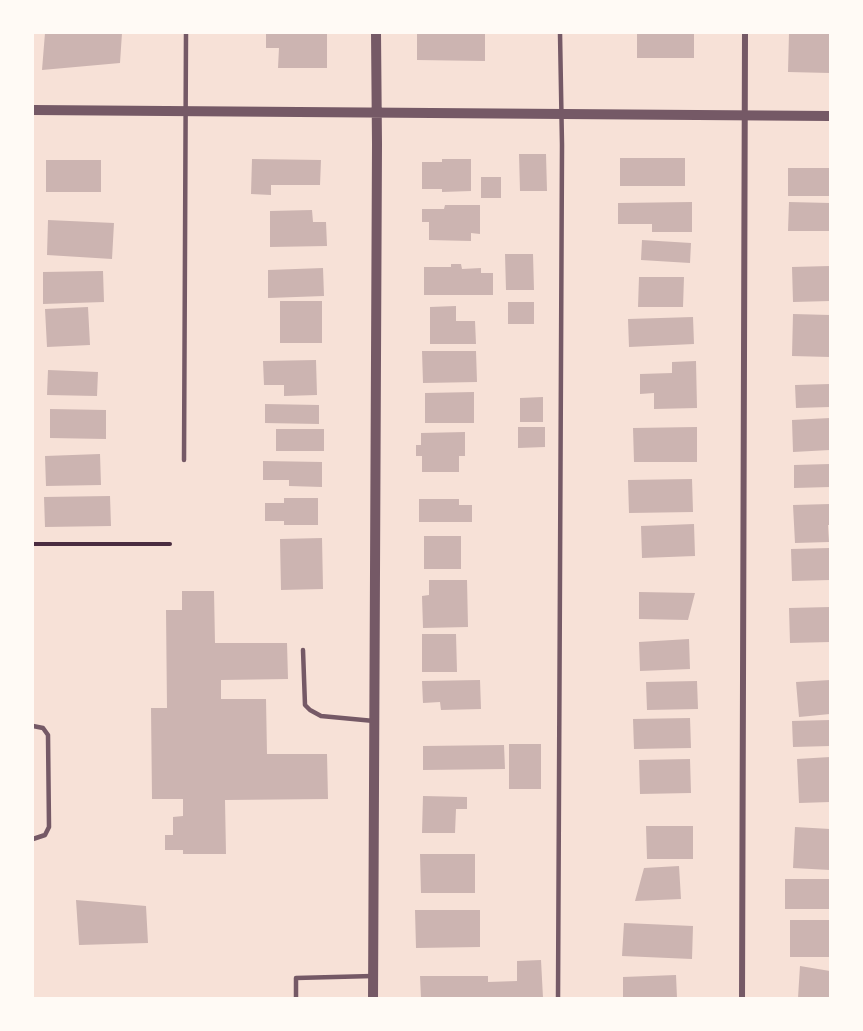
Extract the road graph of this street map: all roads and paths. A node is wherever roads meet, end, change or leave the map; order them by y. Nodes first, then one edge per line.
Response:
1 (186, 33) edge
2 (376, 33) edge
3 (560, 33) edge
4 (745, 33) edge
5 (33, 110) edge
6 (186, 111) junction
7 (377, 113) junction
8 (561, 114) junction
9 (745, 115) junction
10 (830, 116) edge
11 (184, 460) dead end
12 (33, 544) edge
13 (170, 544) dead end
14 (303, 650) dead end
15 (375, 721) junction
16 (33, 726) edge
17 (33, 839) edge
18 (373, 976) junction
19 (296, 998) edge
20 (373, 998) edge
21 (558, 998) edge
22 (742, 998) edge

1 - 6 lane
2 - 7 street
3 - 8 lane
4 - 9 street
5 - 6 street
6 - 7 street
6 - 11 lane
7 - 8 street
7 - 15 street
8 - 9 street
8 - 21 lane
9 - 10 street
9 - 22 street
12 - 13 path
14 - 15 lane
15 - 18 street
16 - 17 lane
18 - 19 lane
18 - 20 street

